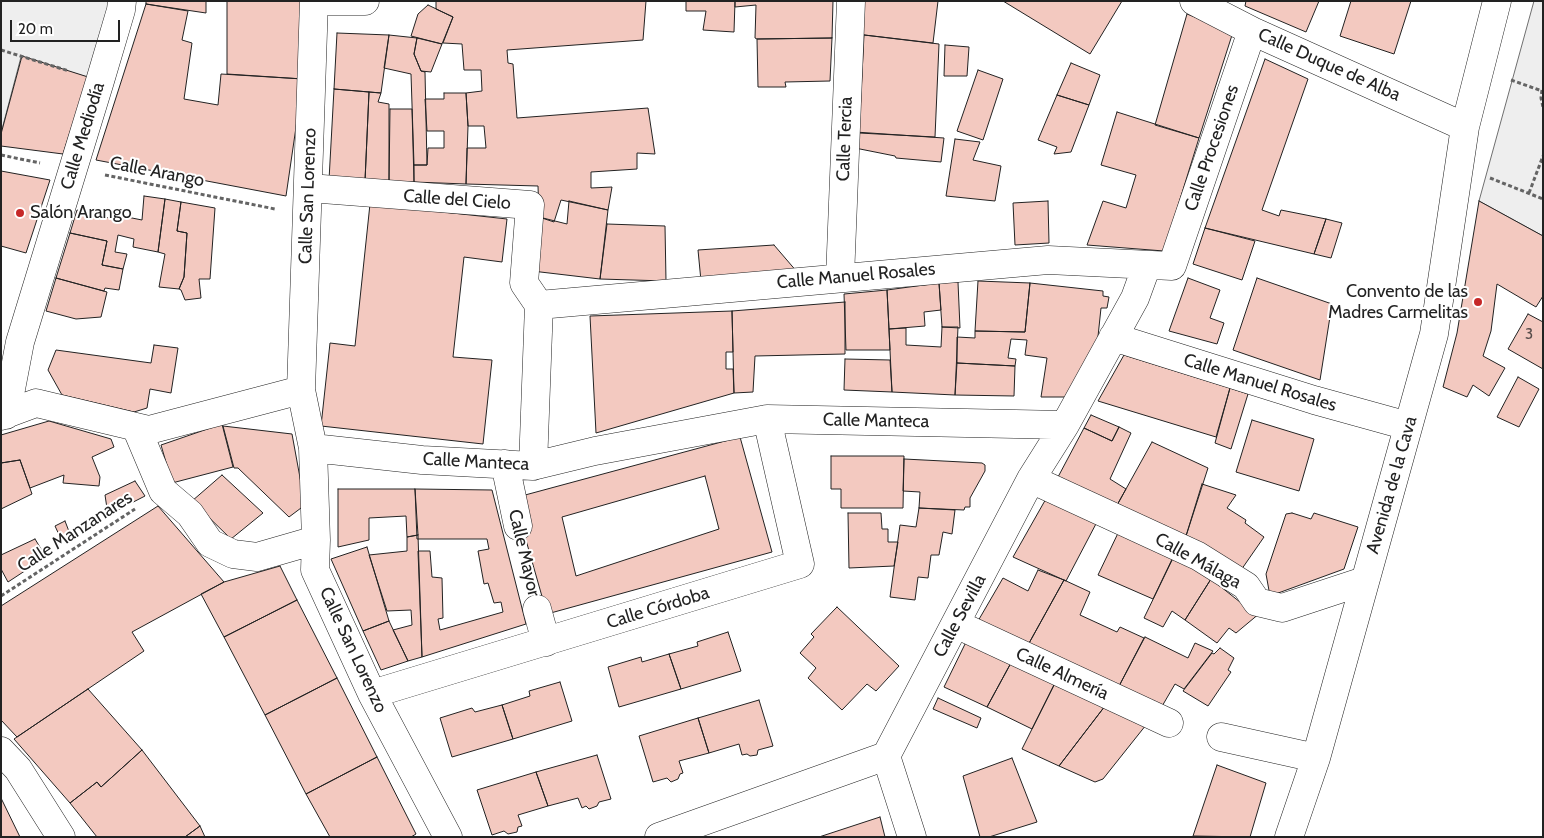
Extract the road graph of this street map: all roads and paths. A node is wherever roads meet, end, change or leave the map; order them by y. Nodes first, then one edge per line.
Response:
1 (122, 1) edge
2 (314, 1) edge
3 (326, 1) edge
4 (364, 1) edge
5 (851, 1) edge
6 (1194, 1) edge
7 (1497, 1) edge
8 (1252, 31) junction
9 (1, 50) edge
10 (100, 81) junction
11 (1543, 90) edge
12 (1543, 107) edge
13 (1465, 127) junction
14 (1, 155) edge
15 (1543, 156) edge
16 (1459, 166) junction
17 (74, 169) junction
18 (309, 188) junction
19 (1529, 193) junction
20 (1543, 199) edge
21 (307, 216) junction
22 (1160, 265) junction
23 (840, 278) junction
24 (540, 305) junction
25 (1113, 337) junction
26 (301, 390) junction
27 (4, 416) edge
28 (767, 419) junction
29 (1064, 425) junction
30 (1408, 426) junction
31 (136, 427) junction
32 (313, 448) junction
33 (504, 464) junction
34 (533, 466) junction
35 (1031, 479) junction
36 (163, 491) junction
37 (518, 526) joint
38 (316, 540) junction
39 (1364, 581) junction
40 (1, 596) edge
41 (538, 609) joint
42 (956, 624) junction
43 (546, 642) junction
44 (372, 694) junction
45 (1169, 723) dead end
46 (1221, 738) dead end
47 (1, 751) edge
48 (886, 756) junction
49 (1316, 758) junction
50 (61, 837) edge
51 (448, 837) edge
52 (660, 837) edge
53 (912, 837) edge
54 (1289, 837) edge

1 - 10 street, Calle Mediodía
2 - 18 street, Calle San Lorenzo
3 - 4 street
5 - 23 street, Calle Tercia
6 - 8 street, Calle Duque de Alba
7 - 13 street, Avenida de la Cava
8 - 13 street, Calle Duque de Alba
8 - 22 street, Calle Procesiones
9 - 10 path
10 - 17 street, Calle Mediodía
11 - 12 path
13 - 16 street, Avenida de la Cava
14 - 17 path, Calle Arango
15 - 19 path
16 - 19 path
16 - 30 street, Avenida de la Cava
17 - 21 path, Calle Arango
17 - 27 street, Calle Mediodía
18 - 21 street, Calle San Lorenzo
18 - 24 street, Calle del Cielo
19 - 20 path
21 - 26 street, Calle San Lorenzo
22 - 23 street, Calle Manuel Rosales
22 - 25 street, Calle Sevilla
23 - 24 street, Calle Manuel Rosales
24 - 34 street
25 - 29 street, Calle Sevilla
25 - 30 street, Calle Manuel Rosales
26 - 31 street
26 - 32 street
27 - 31 street
28 - 29 street, Calle Manteca
28 - 34 street, Calle Manteca
28 - 43 street, Calle Córdoba
29 - 35 street, Calle Sevilla
30 - 39 street, Avenida de la Cava
31 - 36 street
32 - 33 street, Calle Manteca
32 - 38 street, Calle San Lorenzo
33 - 34 street, Calle Manteca
33 - 37 street, Calle Mayor
35 - 39 street, Calle Málaga
35 - 42 street, Calle Sevilla
36 - 38 street
36 - 40 path, Calle Manzanares
37 - 41 path, Calle Mayor
38 - 44 street, Calle San Lorenzo
39 - 49 street, Avenida de la Cava
41 - 43 street, Calle Mayor
42 - 45 street, Calle Almería
42 - 48 street, Calle Sevilla
43 - 44 street, Calle Córdoba
44 - 51 street, Calle San Lorenzo
46 - 49 street
47 - 50 street
48 - 52 street
48 - 53 street
49 - 54 street, Avenida de la Cava

